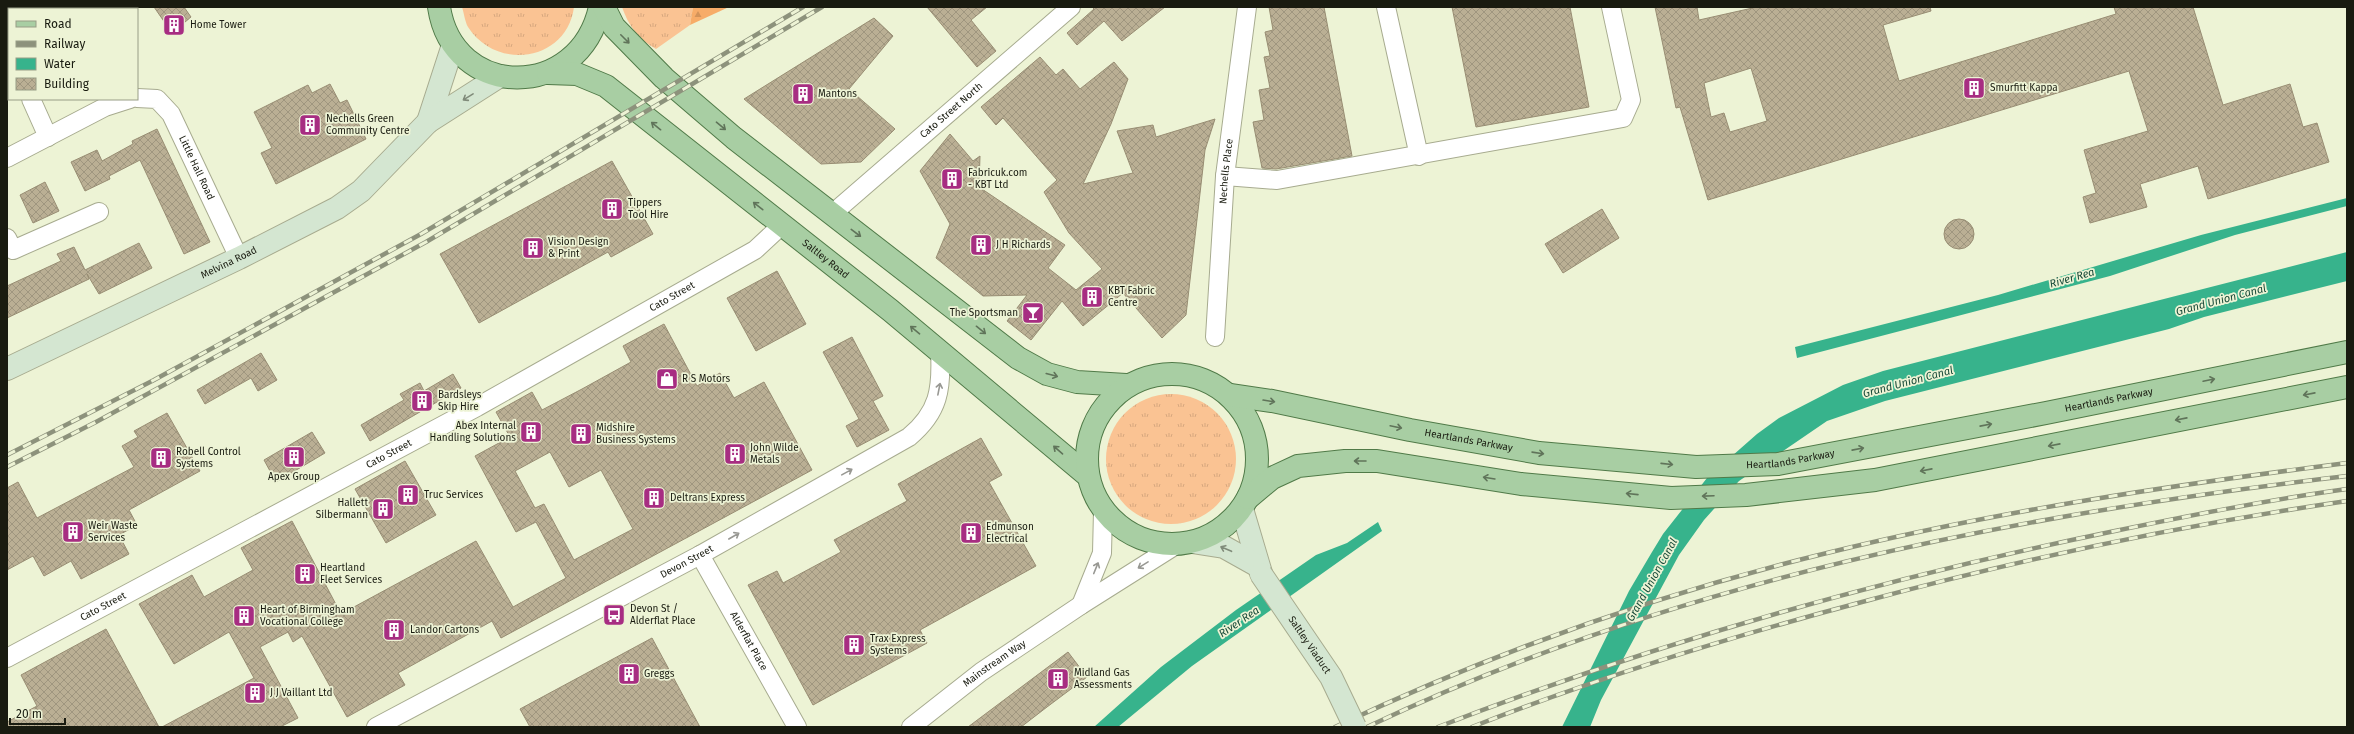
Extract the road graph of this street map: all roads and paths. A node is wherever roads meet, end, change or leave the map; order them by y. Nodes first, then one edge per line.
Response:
1 (600, 7) edge
2 (604, 7) edge
3 (1071, 7) edge
4 (1247, 7) edge
5 (1386, 7) edge
6 (1611, 7) edge
7 (438, 11) edge
8 (453, 45) junction
9 (548, 73) junction
10 (500, 76) junction
11 (138, 98) edge
12 (31, 100) edge
13 (127, 100) edge
14 (428, 122) junction
15 (48, 137) junction
16 (1420, 156) junction
17 (7, 158) edge
18 (1226, 176) junction
19 (99, 212) dead end
20 (832, 214) junction
21 (782, 225) junction
22 (9, 247) edge
23 (239, 258) junction
24 (1215, 337) dead end
25 (940, 351) junction
26 (2347, 352) edge
27 (7, 368) edge
28 (1126, 385) junction
29 (2347, 387) edge
30 (1230, 396) junction
31 (1087, 475) junction
32 (1245, 504) junction
33 (1103, 511) junction
34 (1184, 543) junction
35 (700, 555) junction
36 (1259, 570) junction
37 (1081, 605) junction
38 (7, 658) edge
39 (376, 727) edge
40 (797, 727) edge
41 (911, 727) edge
42 (1355, 727) edge

1 - 9 main road
2 -> 20 main road
3 - 20 street, Cato Street North
4 - 18 street, Nechells Place
5 - 16 street
6 - 16 street
7 - 8 main road
8 - 10 main road
8 - 14 main road, Melvina Road
9 - 10 main road
21 -> 9 main road, Saltley Road
10 -> 14 main road, Melvina Road
11 - 23 street, Little Hall Road
12 - 15 street
13 - 15 street
14 - 23 main road, Melvina Road
15 - 17 street
16 - 18 street
18 - 24 street, Nechells Place
19 - 22 street
20 -> 28 main road
25 -> 21 main road, Saltley Road
21 - 38 street, Cato Street
23 - 27 main road, Melvina Road
31 -> 25 main road, Saltley Road
35 -> 25 street, Devon Street
30 -> 26 main road, Heartlands Parkway
28 - 30 main road
28 - 31 main road
29 -> 32 main road
30 - 32 main road
31 - 33 main road
32 - 34 main road
32 - 36 main road, Saltley Viaduct
33 - 34 main road
37 -> 33 street
36 -> 34 main road, Saltley Viaduct
34 -> 37 street, Mainstream Way
35 - 39 street, Devon Street
35 - 40 street, Alderflat Place
36 - 42 main road, Saltley Viaduct, bridge
37 - 41 street, Mainstream Way

